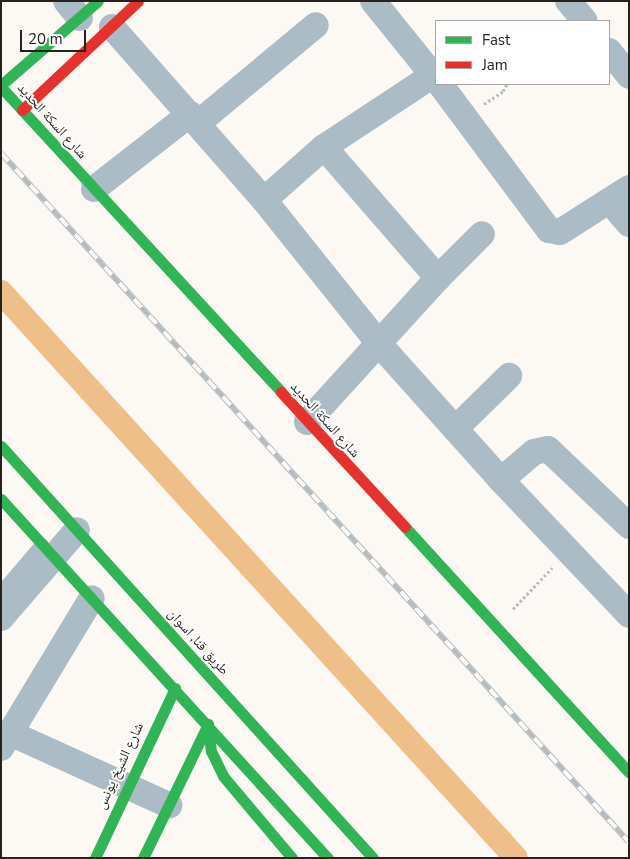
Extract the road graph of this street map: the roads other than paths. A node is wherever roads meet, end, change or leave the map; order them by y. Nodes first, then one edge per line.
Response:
1 (138, 1) edge
2 (372, 1) edge
3 (568, 1) edge
4 (81, 7) edge
5 (584, 20) edge
6 (316, 25) dead end
7 (112, 27) junction
8 (610, 52) edge
9 (629, 76) edge
10 (435, 78) edge
11 (435, 80) edge
12 (441, 85) edge
13 (1, 86) edge
14 (22, 110) junction
15 (194, 118) junction
16 (324, 147) junction
17 (94, 189) junction
18 (619, 195) edge
19 (264, 200) junction
20 (629, 224) edge
21 (482, 234) dead end
22 (438, 278) junction
23 (380, 345) junction
24 (508, 376) dead end
25 (307, 422) junction
26 (455, 430) junction
27 (1, 446) edge
28 (17, 464) junction
29 (6, 476) dead end
30 (501, 480) junction
31 (1, 499) edge
32 (68, 524) junction
33 (629, 526) edge
34 (48, 546) junction
35 (1, 593) edge
36 (92, 598) junction
37 (629, 615) edge
38 (1, 618) edge
39 (175, 688) junction
40 (208, 724) junction
41 (5, 741) edge
42 (626, 763) edge
43 (127, 786) junction
44 (169, 805) junction
45 (95, 858) edge
46 (143, 858) edge
47 (292, 858) edge
48 (328, 858) edge
49 (373, 858) edge

1 - 7 main road
2 - 10 street
3 - 5 street
4 - 13 main road
6 - 15 street
7 - 14 main road
7 - 15 street
8 - 9 street
11 - 16 street
12 - 18 street
13 - 14 main road, شارع السكة الحديد
14 - 17 main road, شارع السكة الحديد
15 - 17 street
15 - 19 street
16 - 19 street
16 - 22 street
17 - 25 main road, شارع السكة الحديد
18 - 20 street
19 - 23 street
21 - 22 street
22 - 23 street
23 - 25 street
23 - 26 street
24 - 26 street
25 - 42 main road, شارع السكة الحديد
26 - 30 street
27 - 28 main road, طريق قنا, اسوان
28 - 29 main road
28 - 32 main road, طريق قنا, اسوان
30 - 33 street
30 - 37 street
31 - 34 main road
32 - 34 street
32 - 49 main road, طريق قنا, اسوان
34 - 35 lane
34 - 36 main road
34 - 38 street
36 - 39 main road
36 - 41 street
39 - 40 main road
39 - 43 main road, شارع الشيخ يونس
40 - 44 main road
40 - 47 main road
40 - 48 main road
41 - 43 street
43 - 44 street
43 - 45 main road, شارع الشيخ يونس
44 - 46 main road

